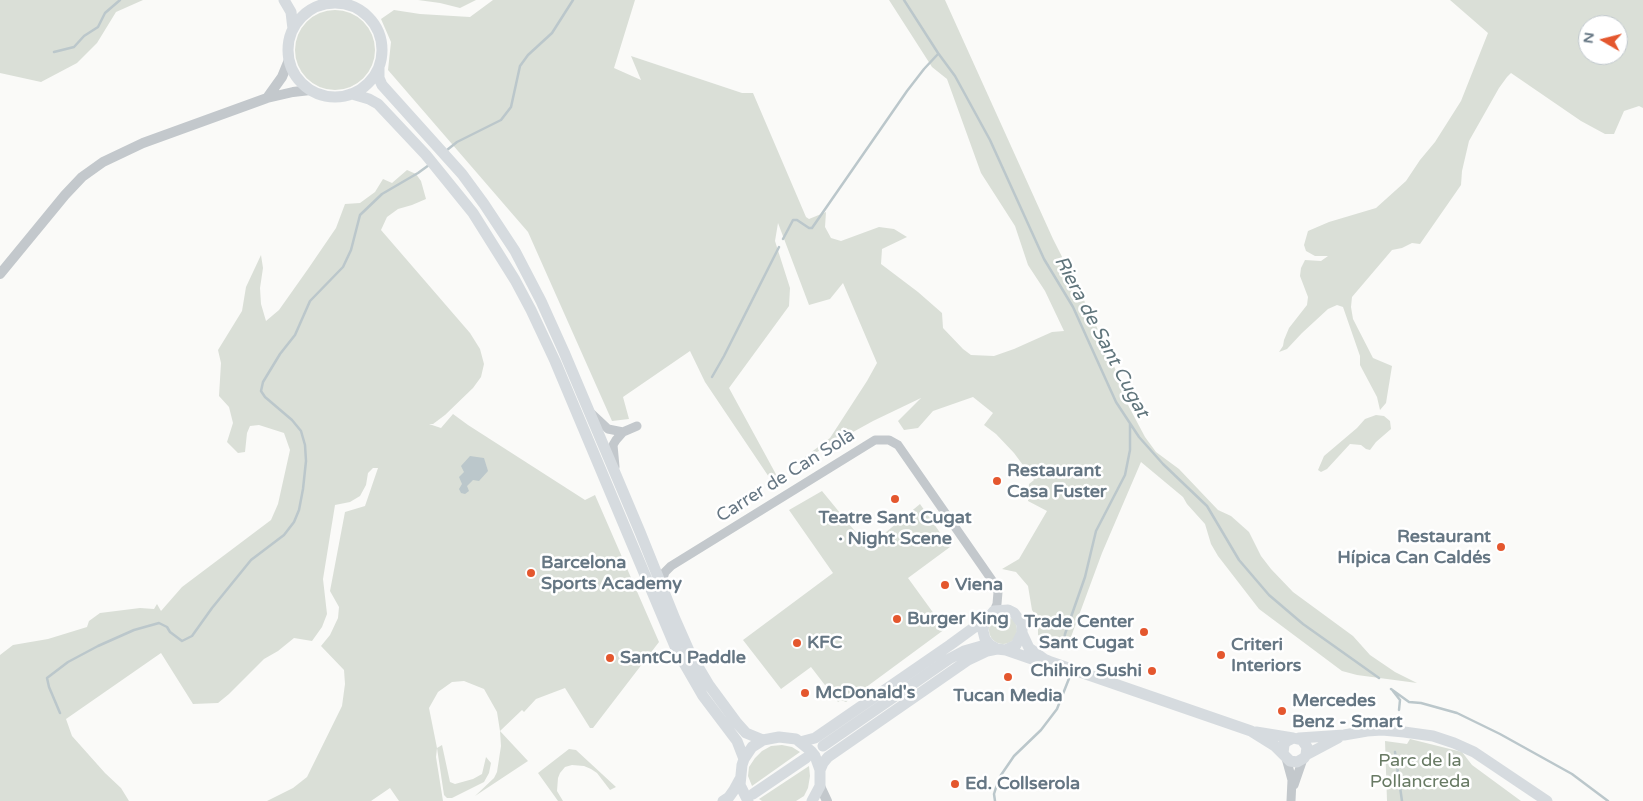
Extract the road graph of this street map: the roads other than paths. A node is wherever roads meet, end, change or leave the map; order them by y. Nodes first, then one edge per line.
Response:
1 (284, 0) edge
2 (306, 0) edge
3 (322, 4) junction
4 (293, 29) junction
5 (289, 60) junction
6 (379, 68) junction
7 (310, 90) junction
8 (352, 94) junction
9 (267, 98) junction
10 (0, 274) edge
11 (590, 412) junction
12 (638, 426) dead end
13 (623, 432) junction
14 (615, 472) junction
15 (661, 584) junction
16 (988, 618) junction
17 (1022, 633) junction
18 (997, 648) junction
19 (949, 659) junction
20 (1047, 661) junction
21 (1252, 731) junction
22 (1344, 735) junction
23 (1296, 738) junction
24 (763, 740) junction
25 (800, 742) junction
26 (823, 746) dead end
27 (1284, 756) junction
28 (1305, 757) junction
29 (806, 758) dead end
30 (744, 759) junction
31 (820, 770) junction
32 (740, 779) junction
33 (820, 786) junction
34 (1292, 790) junction
35 (751, 798) edge
36 (723, 801) edge
37 (812, 801) edge
38 (827, 801) edge
39 (1292, 801) edge
40 (1546, 801) edge

1 - 4 main road
2 - 3 main road
3 - 4 main road
3 - 6 main road
4 - 5 main road
5 - 7 main road
5 - 9 street
6 - 8 main road
6 - 11 main road
7 - 8 main road
7 - 9 street
8 - 30 main road
9 - 10 street
11 - 13 street
11 - 14 main road
12 - 13 street
13 - 14 street
14 - 15 main road
15 - 16 street, Carrer de Can Solà
15 - 24 main road
16 - 17 main road
16 - 18 main road
16 - 19 main road
16 - 25 main road
17 - 18 main road
17 - 20 main road
18 - 19 main road
18 - 20 main road
18 - 31 main road
19 - 26 main road
20 - 21 main road
21 - 23 main road
21 - 27 main road
22 - 23 main road
22 - 28 main road
22 - 40 main road
23 - 27 main road
23 - 28 main road
24 - 25 main road
24 - 30 main road
25 - 31 main road
27 - 28 main road
27 - 34 street
28 - 34 street
29 - 35 main road
30 - 32 main road
31 - 33 main road
32 - 35 main road
32 - 36 main road
33 - 37 main road
33 - 38 street
34 - 39 street

